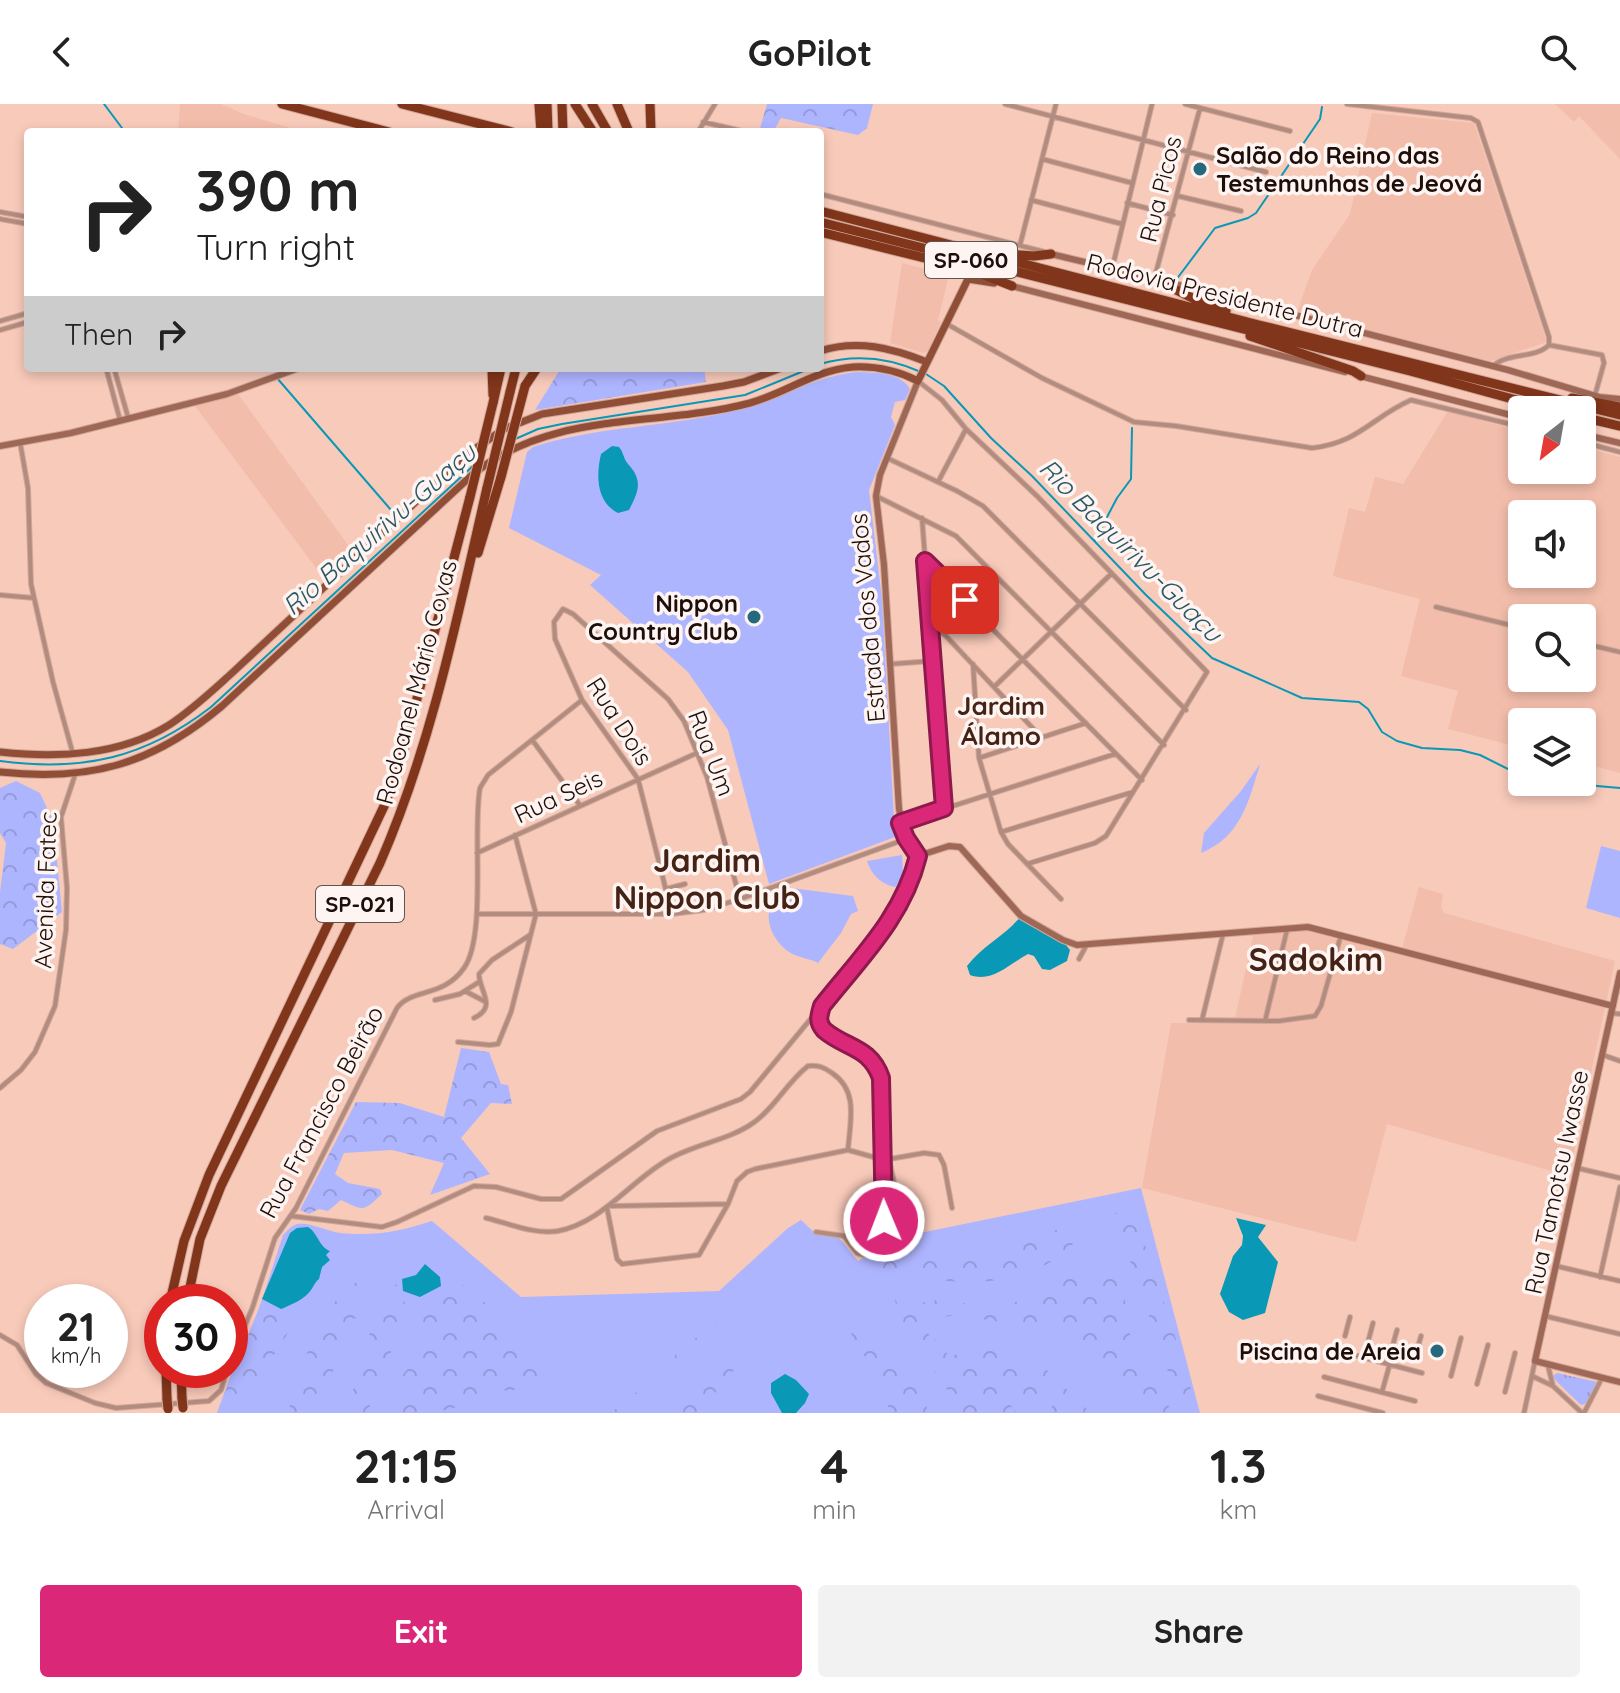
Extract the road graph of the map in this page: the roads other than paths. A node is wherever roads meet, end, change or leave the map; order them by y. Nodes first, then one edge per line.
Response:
1 (282, 104) edge
2 (402, 104) edge
3 (539, 104) edge
4 (547, 104) edge
5 (562, 104) edge
6 (575, 104) edge
7 (592, 104) edge
8 (617, 104) edge
9 (650, 104) edge
10 (715, 104) edge
11 (1005, 104) edge
12 (1056, 104) edge
13 (1152, 104) edge
14 (1185, 104) edge
15 (1347, 104) edge
16 (1200, 108) junction
17 (1053, 115) junction
18 (703, 122) junction
19 (374, 128) edge
20 (496, 128) edge
21 (541, 128) edge
22 (548, 128) edge
23 (563, 128) edge
24 (591, 128) edge
25 (606, 128) edge
26 (627, 128) edge
27 (651, 128) edge
28 (700, 128) edge
29 (729, 128) edge
30 (1290, 131) dead end
31 (1144, 140) junction
32 (1188, 151) junction
33 (1042, 159) junction
34 (1266, 172) dead end
35 (1132, 183) junction
36 (824, 195) edge
37 (1178, 196) junction
38 (1031, 200) junction
39 (1127, 203) junction
40 (1241, 211) dead end
41 (0, 212) edge
42 (824, 212) edge
43 (1173, 215) junction
44 (24, 216) edge
45 (0, 219) edge
46 (24, 223) edge
47 (824, 223) edge
48 (1122, 224) junction
49 (824, 233) edge
50 (1020, 245) junction
51 (960, 247) junction
52 (1051, 254) junction
53 (1112, 269) junction
54 (1155, 279) junction
55 (1012, 286) junction
56 (24, 314) edge
57 (0, 321) edge
58 (24, 323) edge
59 (945, 323) junction
60 (1225, 325) junction
61 (1259, 325) junction
62 (0, 330) edge
63 (1549, 345) junction
64 (824, 350) edge
65 (1515, 358) junction
66 (926, 364) junction
67 (1493, 366) junction
68 (1508, 370) junction
69 (107, 372) edge
70 (115, 372) edge
71 (288, 372) edge
72 (492, 372) edge
73 (500, 372) edge
74 (515, 372) edge
75 (528, 372) edge
76 (534, 372) edge
77 (770, 372) edge
78 (116, 376) junction
79 (1361, 376) junction
80 (108, 378) junction
81 (919, 378) junction
82 (525, 386) junction
83 (1543, 395) junction
84 (1555, 396) edge
85 (1597, 396) junction
86 (1508, 398) edge
87 (1596, 400) edge
88 (493, 403) junction
89 (1620, 403) edge
90 (1508, 414) edge
91 (1620, 415) edge
92 (124, 418) junction
93 (1596, 420) edge
94 (1508, 424) edge
95 (1620, 426) edge
96 (966, 429) junction
97 (1596, 437) edge
98 (20, 442) junction
99 (1620, 443) edge
100 (0, 446) edge
101 (1596, 446) edge
102 (1620, 452) edge
103 (887, 458) junction
104 (938, 482) junction
105 (876, 496) junction
106 (922, 518) junction
107 (925, 561) junction
108 (1111, 574) junction
109 (464, 585) junction
110 (0, 595) edge
111 (34, 598) junction
112 (1080, 605) junction
113 (1436, 607) dead end
114 (573, 614) joint
115 (930, 625) junction
116 (1508, 625) edge
117 (1052, 632) junction
118 (1596, 646) edge
119 (1620, 652) edge
120 (1024, 659) junction
121 (932, 661) junction
122 (891, 664) junction
123 (973, 664) junction
124 (995, 686) junction
125 (582, 700) junction
126 (1186, 710) junction
127 (1086, 723) junction
128 (1042, 738) junction
129 (533, 741) junction
130 (1164, 745) junction
131 (0, 752) edge
132 (697, 753) junction
133 (1115, 753) junction
134 (979, 758) junction
135 (74, 764) junction
136 (0, 772) edge
137 (638, 779) junction
138 (1142, 780) junction
139 (1134, 792) junction
140 (988, 794) junction
141 (580, 805) junction
142 (944, 808) junction
143 (900, 823) junction
144 (1001, 832) junction
145 (515, 835) junction
146 (906, 838) junction
147 (477, 853) junction
148 (918, 856) junction
149 (1027, 864) junction
150 (685, 884) dead end
151 (666, 889) junction
152 (740, 899) junction
153 (1061, 899) dead end
154 (477, 914) junction
155 (536, 914) junction
156 (672, 914) junction
157 (1287, 928) junction
158 (532, 933) junction
159 (1223, 934) junction
160 (1341, 935) junction
161 (1086, 946) junction
162 (1079, 959) dead end
163 (1620, 973) edge
164 (479, 982) junction
165 (465, 991) junction
166 (435, 1000) dead end
167 (486, 1002) junction
168 (822, 1006) junction
169 (1612, 1010) junction
170 (1620, 1014) edge
171 (474, 1018) dead end
172 (1189, 1020) dead end
173 (1202, 1020) junction
174 (1265, 1021) junction
175 (458, 1042) dead end
176 (1602, 1054) junction
177 (1620, 1061) edge
178 (0, 1088) edge
179 (848, 1150) junction
180 (887, 1160) junction
181 (1577, 1168) junction
182 (1620, 1178) edge
183 (1620, 1187) edge
184 (728, 1204) junction
185 (608, 1207) junction
186 (952, 1208) dead end
187 (291, 1216) junction
188 (486, 1218) dead end
189 (904, 1229) dead end
190 (816, 1232) dead end
191 (1556, 1266) junction
192 (1600, 1277) junction
193 (1620, 1281) edge
194 (174, 1284) edge
195 (191, 1284) edge
196 (1545, 1316) junction
197 (1350, 1317) dead end
198 (248, 1318) edge
199 (1373, 1323) dead end
200 (1397, 1330) dead end
201 (1620, 1334) edge
202 (0, 1335) edge
203 (1345, 1336) dead end
204 (1421, 1336) dead end
205 (1461, 1338) dead end
206 (1368, 1342) dead end
207 (1488, 1345) dead end
208 (1331, 1349) dead end
209 (1515, 1353) dead end
210 (1416, 1354) dead end
211 (1535, 1361) junction
212 (1390, 1365) junction
213 (1548, 1366) junction
214 (1422, 1373) dead end
215 (1451, 1376) dead end
216 (1532, 1376) junction
217 (1324, 1377) dead end
218 (1602, 1378) junction
219 (1620, 1382) edge
220 (1477, 1384) dead end
221 (1553, 1386) junction
222 (222, 1388) edge
223 (1382, 1392) junction
224 (1505, 1392) dead end
225 (1318, 1396) dead end
226 (1415, 1401) dead end
227 (165, 1407) edge
228 (137, 1411) edge
229 (1383, 1413) edge
230 (1522, 1413) edge
231 (1583, 1413) edge

1 - 19 highway
2 - 20 highway
3 - 21 highway
4 - 22 highway
5 - 23 highway
6 - 24 highway
7 - 25 highway
8 - 26 highway
9 - 27 highway
10 - 18 street
11 - 17 street
12 - 17 street
13 - 31 street
14 - 16 street
15 - 63 street
16 - 30 street
16 - 32 street, Rua Picos
17 - 31 street
17 - 33 street
18 - 28 street
18 - 29 street
31 - 32 street
31 - 35 street
32 - 34 street
32 - 37 street, Rua Picos
33 - 35 street
33 - 38 street
35 - 39 street
36 - 50 street
37 - 40 street
37 - 43 street, Rua Picos
38 - 48 street
38 - 50 street
39 - 43 street
39 - 48 street
41 - 44 street
42 - 51 highway, Rodovia Presidente Dutra / SP-060
43 - 54 street, Rua Picos
45 - 46 street
47 - 60 highway, Rodovia Presidente Dutra / SP-060
48 - 53 street
49 - 55 highway
50 - 52 street
51 - 52 highway
51 - 61 highway, Rodovia Presidente Dutra / SP-060
52 - 53 street
53 - 54 street
54 - 61 highway
54 - 67 street
55 - 59 main road
55 - 79 street
56 - 57 street
58 - 62 street
59 - 66 main road
59 - 94 street
60 - 79 highway
60 - 86 highway, Rodovia Presidente Dutra / SP-060
61 - 83 highway, Rodovia Presidente Dutra / SP-060
63 - 65 street
63 - 85 street
64 - 66 main road
65 - 67 street
65 - 68 street
66 - 81 main road
67 - 68 street
68 - 85 street
69 - 80 street
70 - 78 street
71 - 92 street
72 - 88 highway
73 - 88 highway, Rodoanel Mário Covas / SP-021
74 - 109 highway, Rodoanel Mário Covas / SP-021, bridge
75 - 82 highway
76 - 82 highway
77 - 135 main road
78 - 80 street
78 - 92 street
79 - 90 street
80 - 92 street
81 - 96 street
81 - 103 street, Estrada dos Vados
81 - 135 main road
82 - 109 highway, bridge
83 - 84 highway
83 - 91 highway, Rodovia Presidente Dutra / SP-060
85 - 89 street
87 - 89 highway
88 - 194 highway, Rodoanel Mário Covas / SP-021, bridge
92 - 98 street
93 - 95 highway
96 - 104 street
96 - 108 street
97 - 99 street
98 - 100 street
98 - 111 street
101 - 102 street
103 - 104 street
103 - 105 street, Estrada dos Vados
104 - 112 street
105 - 106 street
105 - 122 street, Estrada dos Vados
106 - 107 street
106 - 117 street
107 - 115 street
107 - 120 street
108 - 112 street
108 - 126 street
109 - 195 highway, Rodoanel Mário Covas / SP-021
110 - 111 street
111 - 135 street
112 - 117 street
112 - 126 street
113 - 116 street
114 - 125 street, Rua Dois
114 - 132 street, Rua Um
115 - 121 street
115 - 123 street
117 - 120 street
117 - 130 street
118 - 119 street
120 - 124 street
120 - 127 street
121 - 122 street
121 - 142 street
122 - 143 street, Estrada dos Vados
123 - 124 street
123 - 134 street
124 - 128 street
125 - 129 street, Rua Francisco Beirão
125 - 137 street, Rua Dois
126 - 130 street
127 - 128 street
127 - 133 street
128 - 134 street
129 - 141 street
129 - 147 street, Rua Francisco Beirão
130 - 138 street
131 - 135 main road
132 - 137 street, Rua Seis
132 - 152 street, Rua Um
133 - 138 street
133 - 140 street
134 - 140 street
135 - 136 main road
135 - 178 street, Avenida Fatec
137 - 141 street, Rua Seis
137 - 151 street, Rua Dois
138 - 139 street
139 - 144 street
139 - 149 street
140 - 142 street
140 - 144 street
141 - 145 street, Rua Seis
142 - 143 street
143 - 146 street, Estrada dos Vados
144 - 149 street
145 - 147 street, Rua Seis
145 - 155 street
146 - 148 street, Estrada dos Vados
146 - 152 street
147 - 154 street, Rua Francisco Beirão
148 - 161 street
148 - 168 street
149 - 153 street
150 - 151 street
151 - 156 street, Rua Dois
152 - 156 street
154 - 155 street
154 - 187 street, Rua Francisco Beirão
155 - 156 street
155 - 158 street
157 - 159 street
157 - 160 street
157 - 174 street
158 - 164 street
158 - 175 street
159 - 161 street
159 - 173 street
160 - 169 street
160 - 174 street
161 - 162 street
163 - 169 street, Rua Tamotsu Iwasse
164 - 165 street
164 - 167 street
165 - 166 street
165 - 167 street
167 - 171 street
168 - 180 street
168 - 187 street
169 - 170 street
169 - 176 street, Rua Tamotsu Iwasse
172 - 173 street
173 - 174 street
176 - 177 street
176 - 181 street, Rua Tamotsu Iwasse
179 - 180 street
179 - 184 street
179 - 185 street
180 - 186 street
180 - 189 street
180 - 190 street
181 - 182 street
181 - 191 street, Rua Tamotsu Iwasse
183 - 192 street
184 - 185 street
184 - 185 street
185 - 188 street
187 - 198 street, Rua Francisco Beirão
191 - 192 street
191 - 196 street, Rua Tamotsu Iwasse
192 - 193 street
196 - 201 street
196 - 211 street, Rua Tamotsu Iwasse
197 - 203 street
199 - 206 street
200 - 212 street
202 - 228 street
204 - 210 street
205 - 215 street
207 - 220 street
208 - 212 street
209 - 224 street
211 - 213 street
211 - 216 street, Rua Tamotsu Iwasse
212 - 214 street
212 - 223 street
213 - 218 street
213 - 221 street
216 - 221 street
216 - 230 street, Rua Tamotsu Iwasse
217 - 223 street
218 - 219 street
218 - 231 street
221 - 231 street
222 - 227 street
223 - 226 street
225 - 229 street
227 - 228 street

